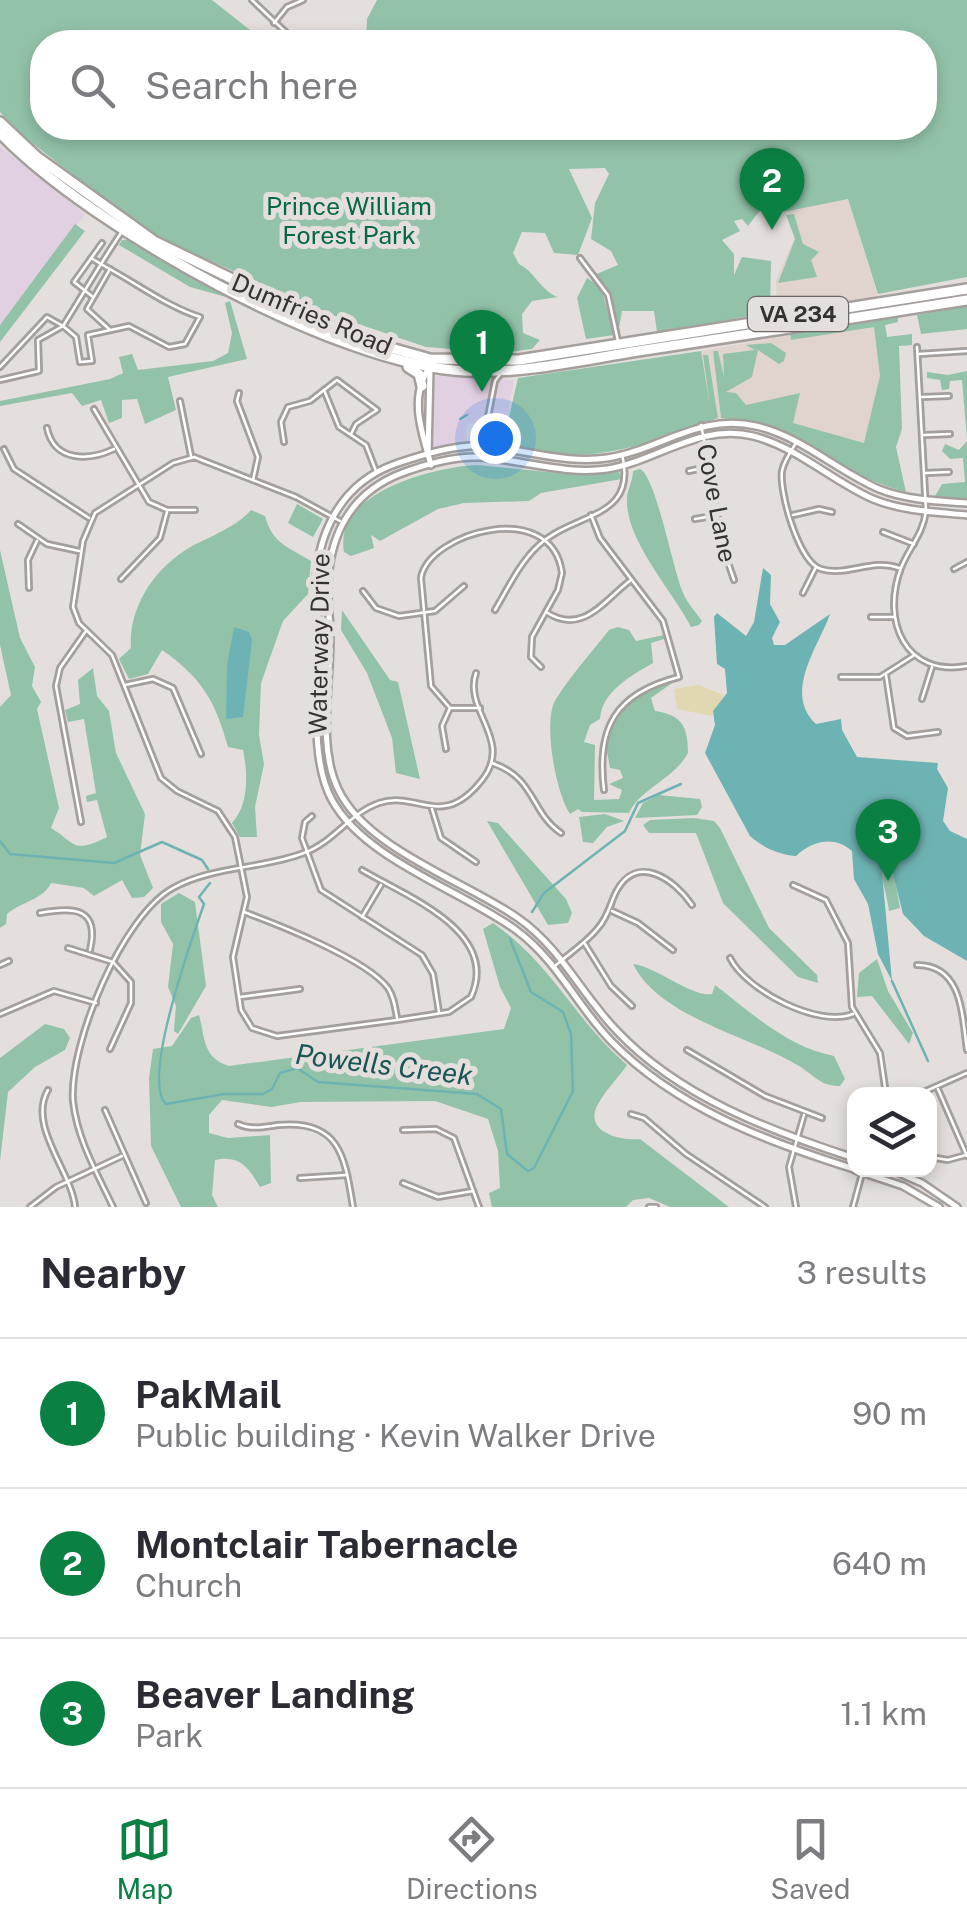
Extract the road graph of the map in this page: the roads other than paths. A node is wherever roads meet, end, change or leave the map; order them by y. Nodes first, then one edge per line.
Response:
1 (252, 0) edge
2 (303, 0) edge
3 (274, 23) junction
4 (282, 30) edge
5 (0, 122) edge
6 (0, 133) edge
7 (126, 227) junction
8 (102, 243) dead end
9 (91, 258) junction
10 (580, 258) dead end
11 (100, 264) junction
12 (110, 270) junction
13 (967, 289) edge
14 (82, 290) junction
15 (94, 297) junction
16 (967, 300) edge
17 (275, 305) junction
18 (901, 305) junction
19 (63, 326) junction
20 (110, 330) junction
21 (618, 343) junction
22 (918, 347) dead end
23 (967, 351) edge
24 (918, 354) junction
25 (396, 361) junction
26 (430, 363) junction
27 (0, 366) edge
28 (506, 370) junction
29 (480, 372) junction
30 (0, 380) edge
31 (495, 381) junction
32 (422, 386) junction
33 (324, 390) junction
34 (238, 393) dead end
35 (949, 396) dead end
36 (920, 398) junction
37 (180, 402) dead end
38 (94, 409) dead end
39 (702, 424) junction
40 (48, 428) dead end
41 (350, 434) junction
42 (950, 434) dead end
43 (704, 436) junction
44 (922, 436) junction
45 (284, 442) dead end
46 (796, 442) junction
47 (116, 448) junction
48 (499, 448) junction
49 (4, 449) dead end
50 (790, 452) junction
51 (428, 454) junction
52 (622, 454) junction
53 (191, 458) junction
54 (496, 459) junction
55 (430, 465) junction
56 (625, 465) junction
57 (710, 466) junction
58 (689, 471) dead end
59 (377, 472) junction
60 (949, 472) dead end
61 (924, 473) junction
62 (253, 482) junction
63 (136, 484) junction
64 (926, 500) junction
65 (967, 504) edge
66 (167, 510) junction
67 (195, 510) dead end
68 (926, 511) junction
69 (832, 512) dead end
70 (719, 514) junction
71 (967, 515) edge
72 (590, 516) junction
73 (791, 516) junction
74 (332, 517) junction
75 (90, 519) junction
76 (695, 519) dead end
77 (342, 522) junction
78 (18, 524) dead end
79 (883, 532) dead end
80 (38, 540) junction
81 (544, 540) junction
82 (914, 545) junction
83 (81, 551) junction
84 (967, 562) edge
85 (816, 567) junction
86 (900, 568) junction
87 (954, 569) dead end
88 (121, 579) dead end
89 (632, 579) junction
90 (734, 580) dead end
91 (464, 586) dead end
92 (29, 588) dead end
93 (363, 591) dead end
94 (803, 593) dead end
95 (495, 610) dead end
96 (545, 612) junction
97 (424, 614) junction
98 (870, 617) dead end
99 (897, 617) junction
100 (86, 630) junction
101 (912, 656) junction
102 (967, 666) edge
103 (541, 667) dead end
104 (932, 667) junction
105 (476, 673) dead end
106 (886, 676) junction
107 (841, 677) dead end
108 (124, 685) junction
109 (922, 699) dead end
110 (450, 708) junction
111 (482, 708) junction
112 (318, 720) junction
113 (328, 720) junction
114 (938, 732) dead end
115 (446, 749) dead end
116 (201, 754) dead end
117 (492, 762) junction
118 (604, 790) dead end
119 (432, 808) junction
120 (312, 816) dead end
121 (357, 816) junction
122 (81, 822) dead end
123 (349, 824) junction
124 (561, 833) dead end
125 (306, 852) junction
126 (476, 862) dead end
127 (242, 868) junction
128 (362, 870) dead end
129 (382, 882) junction
130 (793, 885) dead end
131 (692, 905) dead end
132 (610, 910) junction
133 (244, 912) junction
134 (40, 913) dead end
135 (361, 918) junction
136 (584, 942) junction
137 (68, 948) dead end
138 (672, 950) dead end
139 (90, 952) junction
140 (730, 958) dead end
141 (563, 959) junction
142 (10, 961) dead end
143 (0, 964) edge
144 (115, 964) junction
145 (917, 965) dead end
146 (554, 966) junction
147 (300, 989) dead end
148 (239, 997) junction
149 (96, 1003) junction
150 (632, 1006) dead end
151 (0, 1014) edge
152 (439, 1014) junction
153 (854, 1014) junction
154 (397, 1020) junction
155 (110, 1049) dead end
156 (687, 1050) dead end
157 (967, 1050) edge
158 (967, 1074) edge
159 (885, 1087) edge
160 (938, 1089) joint
161 (48, 1090) dead end
162 (105, 1110) dead end
163 (805, 1113) junction
164 (632, 1114) dead end
165 (822, 1118) dead end
166 (238, 1124) dead end
167 (403, 1130) dead end
168 (796, 1140) junction
169 (794, 1150) junction
170 (122, 1156) junction
171 (847, 1156) edge
172 (967, 1156) edge
173 (937, 1158) edge
174 (847, 1166) edge
175 (95, 1168) junction
176 (348, 1174) junction
177 (858, 1177) edge
178 (878, 1177) edge
179 (910, 1177) edge
180 (300, 1178) dead end
181 (67, 1182) junction
182 (404, 1183) dead end
183 (474, 1190) junction
184 (146, 1204) dead end
185 (30, 1207) edge
186 (75, 1207) edge
187 (113, 1207) edge
188 (352, 1207) edge
189 (480, 1207) edge
190 (650, 1207) edge
191 (656, 1207) edge
192 (765, 1207) edge
193 (796, 1207) edge
194 (853, 1207) edge
195 (939, 1207) edge
196 (957, 1207) edge

1 - 3 street
2 - 3 street
3 - 4 street
5 - 7 highway, Dumfries Road / VA 234
6 - 7 highway, Dumfries Road / VA 234
7 - 11 street
7 - 17 highway, Dumfries Road / VA 234
8 - 9 street
9 - 11 street
9 - 14 street
10 - 21 street
11 - 12 street
11 - 14 street
12 - 15 street
12 - 20 street
13 - 18 highway, Dumfries Road / VA 234
14 - 15 street
14 - 19 street
15 - 20 street
16 - 18 highway, Dumfries Road / VA 234
17 - 25 highway, Dumfries Road / VA 234
17 - 26 highway, Dumfries Road / VA 234
18 - 21 highway, Dumfries Road / VA 234
18 - 28 highway, Dumfries Road / VA 234
19 - 20 street
19 - 27 street
19 - 30 street
21 - 26 highway, Dumfries Road / VA 234
22 - 24 street
23 - 24 street
24 - 36 street
25 - 26 highway, Dumfries Road / VA 234
25 - 32 highway
26 - 29 highway, Dumfries Road / VA 234
26 - 32 main road
26 - 51 main road
28 - 29 highway, Dumfries Road / VA 234
28 - 31 street
29 - 31 street
31 - 48 street
32 - 51 main road
33 - 41 street
33 - 41 street
33 - 45 street
34 - 62 street
35 - 36 street
36 - 44 street
37 - 53 street
38 - 47 street
39 - 43 street, Cove Lane
39 - 46 main road, Waterway Drive
39 - 52 main road, Waterway Drive
40 - 47 street
41 - 59 street
42 - 44 street
43 - 50 main road, Waterway Drive
43 - 56 main road, Waterway Drive
43 - 57 street, Cove Lane
44 - 61 street
46 - 50 street
46 - 64 main road, Waterway Drive
47 - 63 street
48 - 51 main road, Waterway Drive
48 - 52 main road, Waterway Drive
48 - 54 street
49 - 75 street
50 - 68 main road, Waterway Drive
50 - 73 street
51 - 55 main road
51 - 59 main road, Waterway Drive
52 - 56 street
53 - 62 street
53 - 63 street
54 - 55 main road, Waterway Drive
54 - 56 main road, Waterway Drive
55 - 77 main road, Waterway Drive
56 - 72 street
57 - 58 street
57 - 70 street, Cove Lane
59 - 74 main road, Waterway Drive
60 - 61 street
61 - 64 street
62 - 74 street
63 - 66 street
63 - 75 street
64 - 65 main road, Waterway Drive
64 - 68 street
66 - 67 street
66 - 88 street
68 - 71 main road, Waterway Drive
68 - 82 street
69 - 73 street
70 - 76 street
70 - 90 street, Cove Lane
72 - 81 street
72 - 89 street
73 - 85 street
74 - 77 street
74 - 112 main road, Waterway Drive
75 - 83 street
77 - 113 main road, Waterway Drive
78 - 80 street
79 - 82 street
80 - 83 street
80 - 92 street
81 - 95 street
81 - 96 street
81 - 97 street
82 - 86 street
83 - 100 street
84 - 87 street
85 - 86 street
85 - 94 street
86 - 99 street
89 - 96 street
89 - 118 street
91 - 97 street
93 - 97 street
96 - 103 street
97 - 110 street
98 - 99 street
99 - 101 street
100 - 108 street
100 - 122 street
101 - 104 street
101 - 106 street
102 - 104 street
104 - 109 street
105 - 111 street
106 - 107 street
106 - 114 street
108 - 116 street
108 - 127 street
110 - 111 street
110 - 115 street
111 - 117 street
112 - 113 main road
112 - 123 main road, Waterway Drive
113 - 121 main road, Waterway Drive
117 - 119 street
117 - 124 street
119 - 121 street
119 - 126 street
120 - 125 street
121 - 123 street
121 - 141 main road, Waterway Drive
123 - 125 street
123 - 146 main road, Waterway Drive
125 - 127 street
125 - 135 street
127 - 133 street
127 - 144 street
128 - 129 street
129 - 135 street
129 - 152 street
130 - 153 street
131 - 132 street
132 - 136 street
132 - 138 street
133 - 148 street
133 - 154 street
134 - 139 street
135 - 152 street
136 - 141 street
136 - 150 street
137 - 139 street
139 - 144 street
140 - 153 street
141 - 146 street
141 - 168 main road, Waterway Drive
142 - 143 street
144 - 149 street
144 - 155 street
145 - 157 street
146 - 169 main road, Waterway Drive
147 - 148 street
148 - 154 street
149 - 151 street
149 - 175 street
152 - 154 street
153 - 159 street
156 - 163 street
158 - 160 street
160 - 172 street
161 - 181 street
162 - 170 street
163 - 165 street
163 - 168 street
164 - 192 street
166 - 176 street
167 - 183 street
168 - 169 street
168 - 171 main road, Waterway Drive
169 - 174 main road, Waterway Drive
169 - 193 street
170 - 175 street
170 - 184 street
172 - 173 street
175 - 181 street
175 - 187 street
176 - 180 street
176 - 188 street
177 - 194 street
178 - 195 main road, Waterway Drive
179 - 196 main road
181 - 185 street
181 - 186 street
182 - 183 street
183 - 189 street
190 - 191 street

